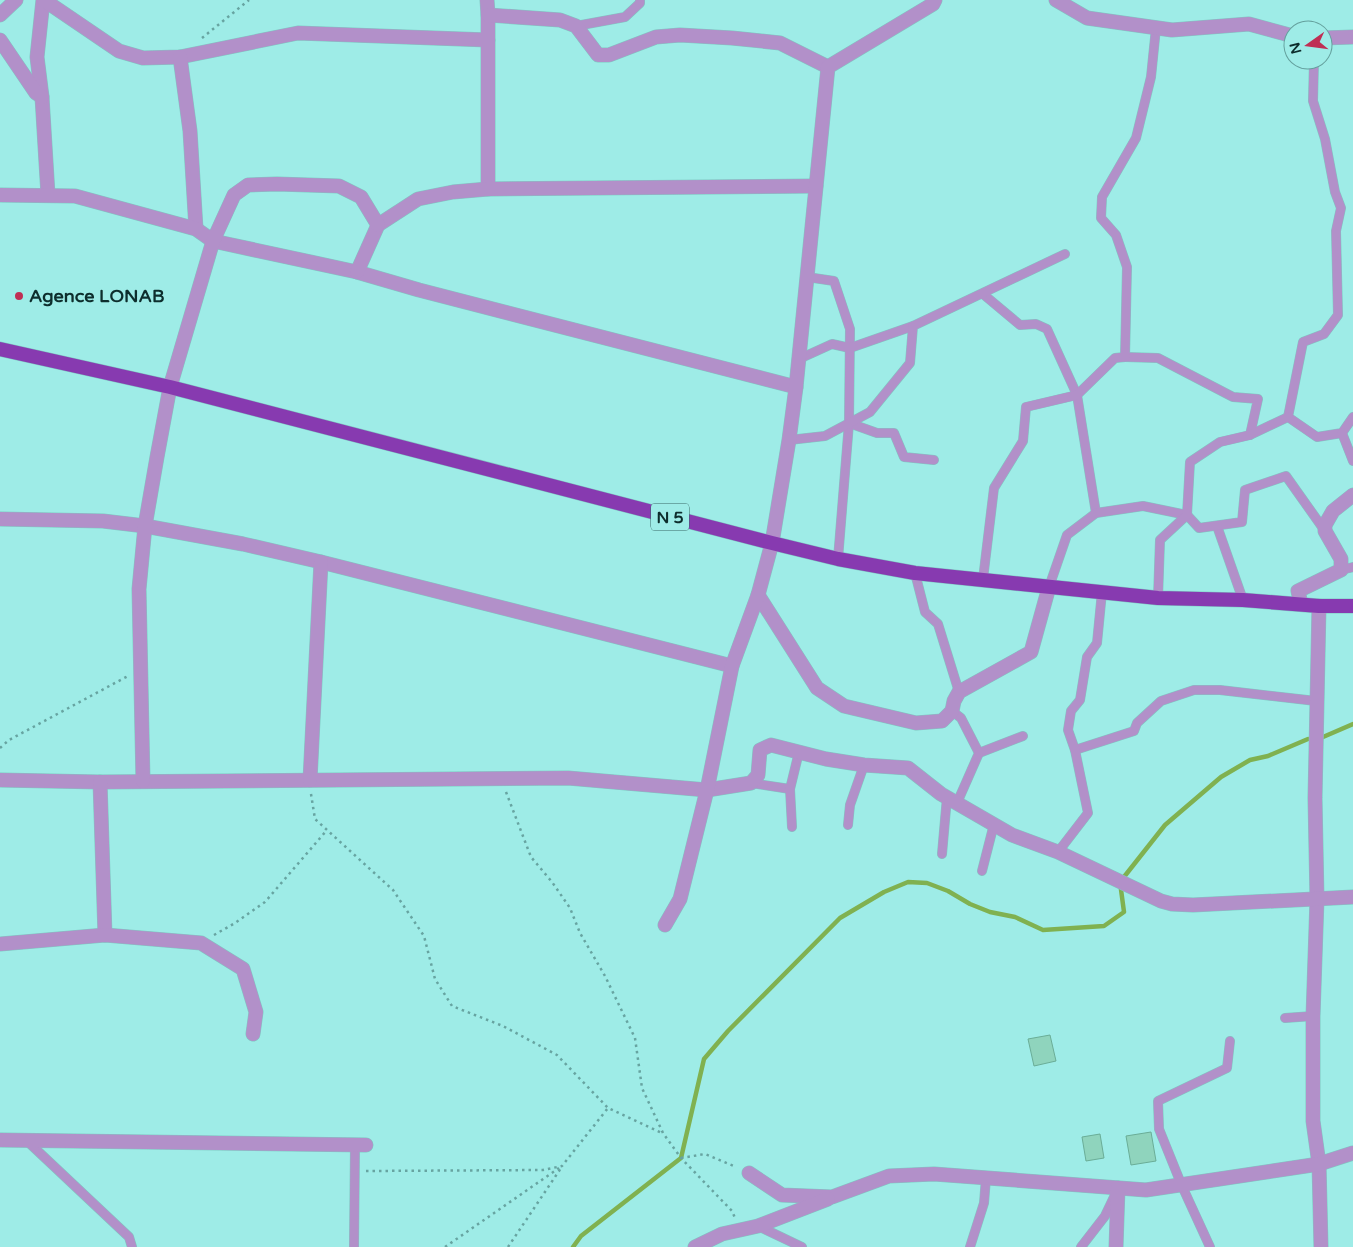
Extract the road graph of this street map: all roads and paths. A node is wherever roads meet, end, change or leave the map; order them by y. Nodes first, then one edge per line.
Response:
1 (16, 0) edge
2 (44, 0) edge
3 (250, 0) edge
4 (487, 0) edge
5 (640, 0) edge
6 (935, 0) edge
7 (1056, 0) edge
8 (0, 14) edge
9 (488, 15) junction
10 (576, 26) junction
11 (1156, 28) junction
12 (1283, 33) edge
13 (1353, 36) edge
14 (1333, 37) edge
15 (0, 40) edge
16 (200, 40) dead end
17 (488, 40) junction
18 (180, 57) junction
19 (828, 67) junction
20 (1314, 70) edge
21 (42, 97) junction
22 (816, 186) junction
23 (488, 189) junction
24 (0, 195) edge
25 (48, 195) junction
26 (378, 225) junction
27 (196, 229) junction
28 (213, 241) junction
29 (1065, 254) dead end
30 (357, 272) junction
31 (807, 277) junction
32 (983, 294) junction
33 (913, 326) junction
34 (850, 348) junction
35 (0, 349) edge
36 (1125, 357) junction
37 (799, 359) junction
38 (170, 387) junction
39 (796, 387) junction
40 (1077, 395) junction
41 (1353, 416) edge
42 (1288, 417) junction
43 (849, 423) junction
44 (1342, 433) junction
45 (1250, 436) junction
46 (790, 440) junction
47 (934, 460) dead end
48 (1353, 461) edge
49 (1353, 495) edge
50 (1096, 513) junction
51 (1187, 515) junction
52 (0, 519) edge
53 (145, 526) junction
54 (1217, 526) junction
55 (1325, 531) junction
56 (772, 544) junction
57 (838, 560) junction
58 (321, 562) junction
59 (1347, 568) edge
60 (915, 573) junction
61 (983, 579) junction
62 (1049, 587) junction
63 (1102, 592) junction
64 (758, 595) junction
65 (1158, 598) junction
66 (1243, 600) junction
67 (1301, 604) junction
68 (1319, 606) junction
69 (1353, 606) edge
70 (732, 666) junction
71 (141, 670) junction
72 (959, 692) junction
73 (1316, 701) junction
74 (952, 712) junction
75 (1023, 736) dead end
76 (0, 748) edge
77 (1075, 750) junction
78 (799, 752) junction
79 (979, 753) junction
80 (864, 765) junction
81 (501, 779) junction
82 (0, 780) edge
83 (310, 780) junction
84 (143, 781) junction
85 (100, 782) junction
86 (751, 783) junction
87 (790, 788) junction
88 (707, 790) junction
89 (952, 800) junction
90 (994, 824) junction
91 (848, 825) dead end
92 (792, 827) dead end
93 (327, 830) junction
94 (1058, 852) junction
95 (942, 854) dead end
96 (982, 871) dead end
97 (1353, 897) edge
98 (1317, 899) junction
99 (665, 925) dead end
100 (105, 935) junction
101 (201, 943) junction
102 (0, 944) edge
103 (1313, 1016) junction
104 (1285, 1018) dead end
105 (253, 1034) dead end
106 (1230, 1042) dead end
107 (608, 1108) junction
108 (663, 1133) junction
109 (0, 1140) edge
110 (26, 1140) junction
111 (360, 1145) joint
112 (1353, 1153) edge
113 (680, 1158) junction
114 (1319, 1164) junction
115 (562, 1166) junction
116 (354, 1171) junction
117 (749, 1173) joint
118 (986, 1178) junction
119 (1182, 1186) junction
120 (1118, 1188) junction
121 (832, 1197) junction
122 (758, 1226) junction
123 (738, 1230) junction
124 (132, 1247) edge
125 (354, 1247) edge
126 (445, 1247) edge
127 (508, 1247) edge
128 (695, 1247) edge
129 (802, 1247) edge
130 (970, 1247) edge
131 (1081, 1247) edge
132 (1116, 1247) edge
133 (1210, 1247) edge
134 (1321, 1247) edge

1 - 8 street
2 - 18 street
2 - 21 street
3 - 16 path
4 - 9 street
5 - 10 lane
6 - 19 street
7 - 11 street
9 - 10 street
9 - 17 street
10 - 19 street
11 - 12 street
11 - 36 lane
13 - 14 street
15 - 21 street
17 - 18 street
17 - 23 street
18 - 27 street
19 - 22 street
20 - 42 lane
21 - 25 street
22 - 23 street
22 - 31 street
23 - 26 street
24 - 25 street
25 - 27 street
26 - 28 street
26 - 30 street
27 - 28 street
28 - 30 street
28 - 38 street
29 - 32 lane
30 - 39 street
31 - 34 lane
31 - 37 street
32 - 33 lane
32 - 40 lane
33 - 34 lane
33 - 43 lane
34 - 37 lane
34 - 43 lane
35 - 38 highway, N 5
36 - 40 lane
36 - 45 lane
37 - 39 street
38 - 53 street
38 - 56 highway, N 5
39 - 46 street
40 - 50 lane
40 - 61 lane
41 - 44 lane
42 - 44 lane
42 - 45 lane
43 - 46 lane
43 - 47 lane
43 - 57 lane
44 - 48 lane
45 - 51 lane
46 - 56 street
49 - 55 street
50 - 51 lane
50 - 62 lane
51 - 54 lane
51 - 65 lane
52 - 53 street
53 - 58 street
53 - 71 street
54 - 55 lane
54 - 66 lane
55 - 59 street
56 - 57 highway, N 5
56 - 64 street
57 - 60 highway, N 5
58 - 70 street
58 - 83 street
59 - 67 street
60 - 61 highway, N 5
60 - 72 lane
61 - 62 highway, N 5
62 - 63 highway, N 5
62 - 72 street
63 - 65 highway, N 5
63 - 77 lane
64 - 70 street
64 - 74 street
65 - 66 highway, N 5
66 - 67 highway, N 5
67 - 68 highway, N 5
68 - 69 highway, N 5
68 - 73 street
70 - 88 street
71 - 76 path
71 - 84 street
72 - 74 street
73 - 77 lane
73 - 98 street
74 - 79 lane
75 - 79 lane
77 - 94 lane
78 - 80 street
78 - 86 street
78 - 87 lane
79 - 89 lane
80 - 89 street
80 - 91 lane
81 - 83 street
81 - 88 street
81 - 108 path
82 - 85 street
83 - 84 street
83 - 93 path
84 - 85 street
85 - 100 street
86 - 87 lane
86 - 88 street
87 - 92 lane
88 - 99 street
89 - 90 street
89 - 95 lane
90 - 94 street
90 - 96 lane
93 - 101 path
93 - 107 path
94 - 98 street
97 - 98 street
98 - 103 street
100 - 101 street
100 - 102 street
101 - 105 street
103 - 104 lane
103 - 114 street
106 - 119 lane
107 - 108 path
107 - 115 path
108 - 113 path
109 - 110 street
110 - 111 street
110 - 124 lane
111 - 116 lane
112 - 114 street
113 - 117 path
113 - 123 path
114 - 119 street
114 - 134 street
115 - 116 path
115 - 126 path
115 - 127 path
116 - 125 lane
117 - 121 street
118 - 120 street
118 - 121 street
118 - 130 lane
119 - 120 street
119 - 133 lane
120 - 131 lane
120 - 132 street
121 - 122 street
122 - 123 street
122 - 129 lane
123 - 128 street

